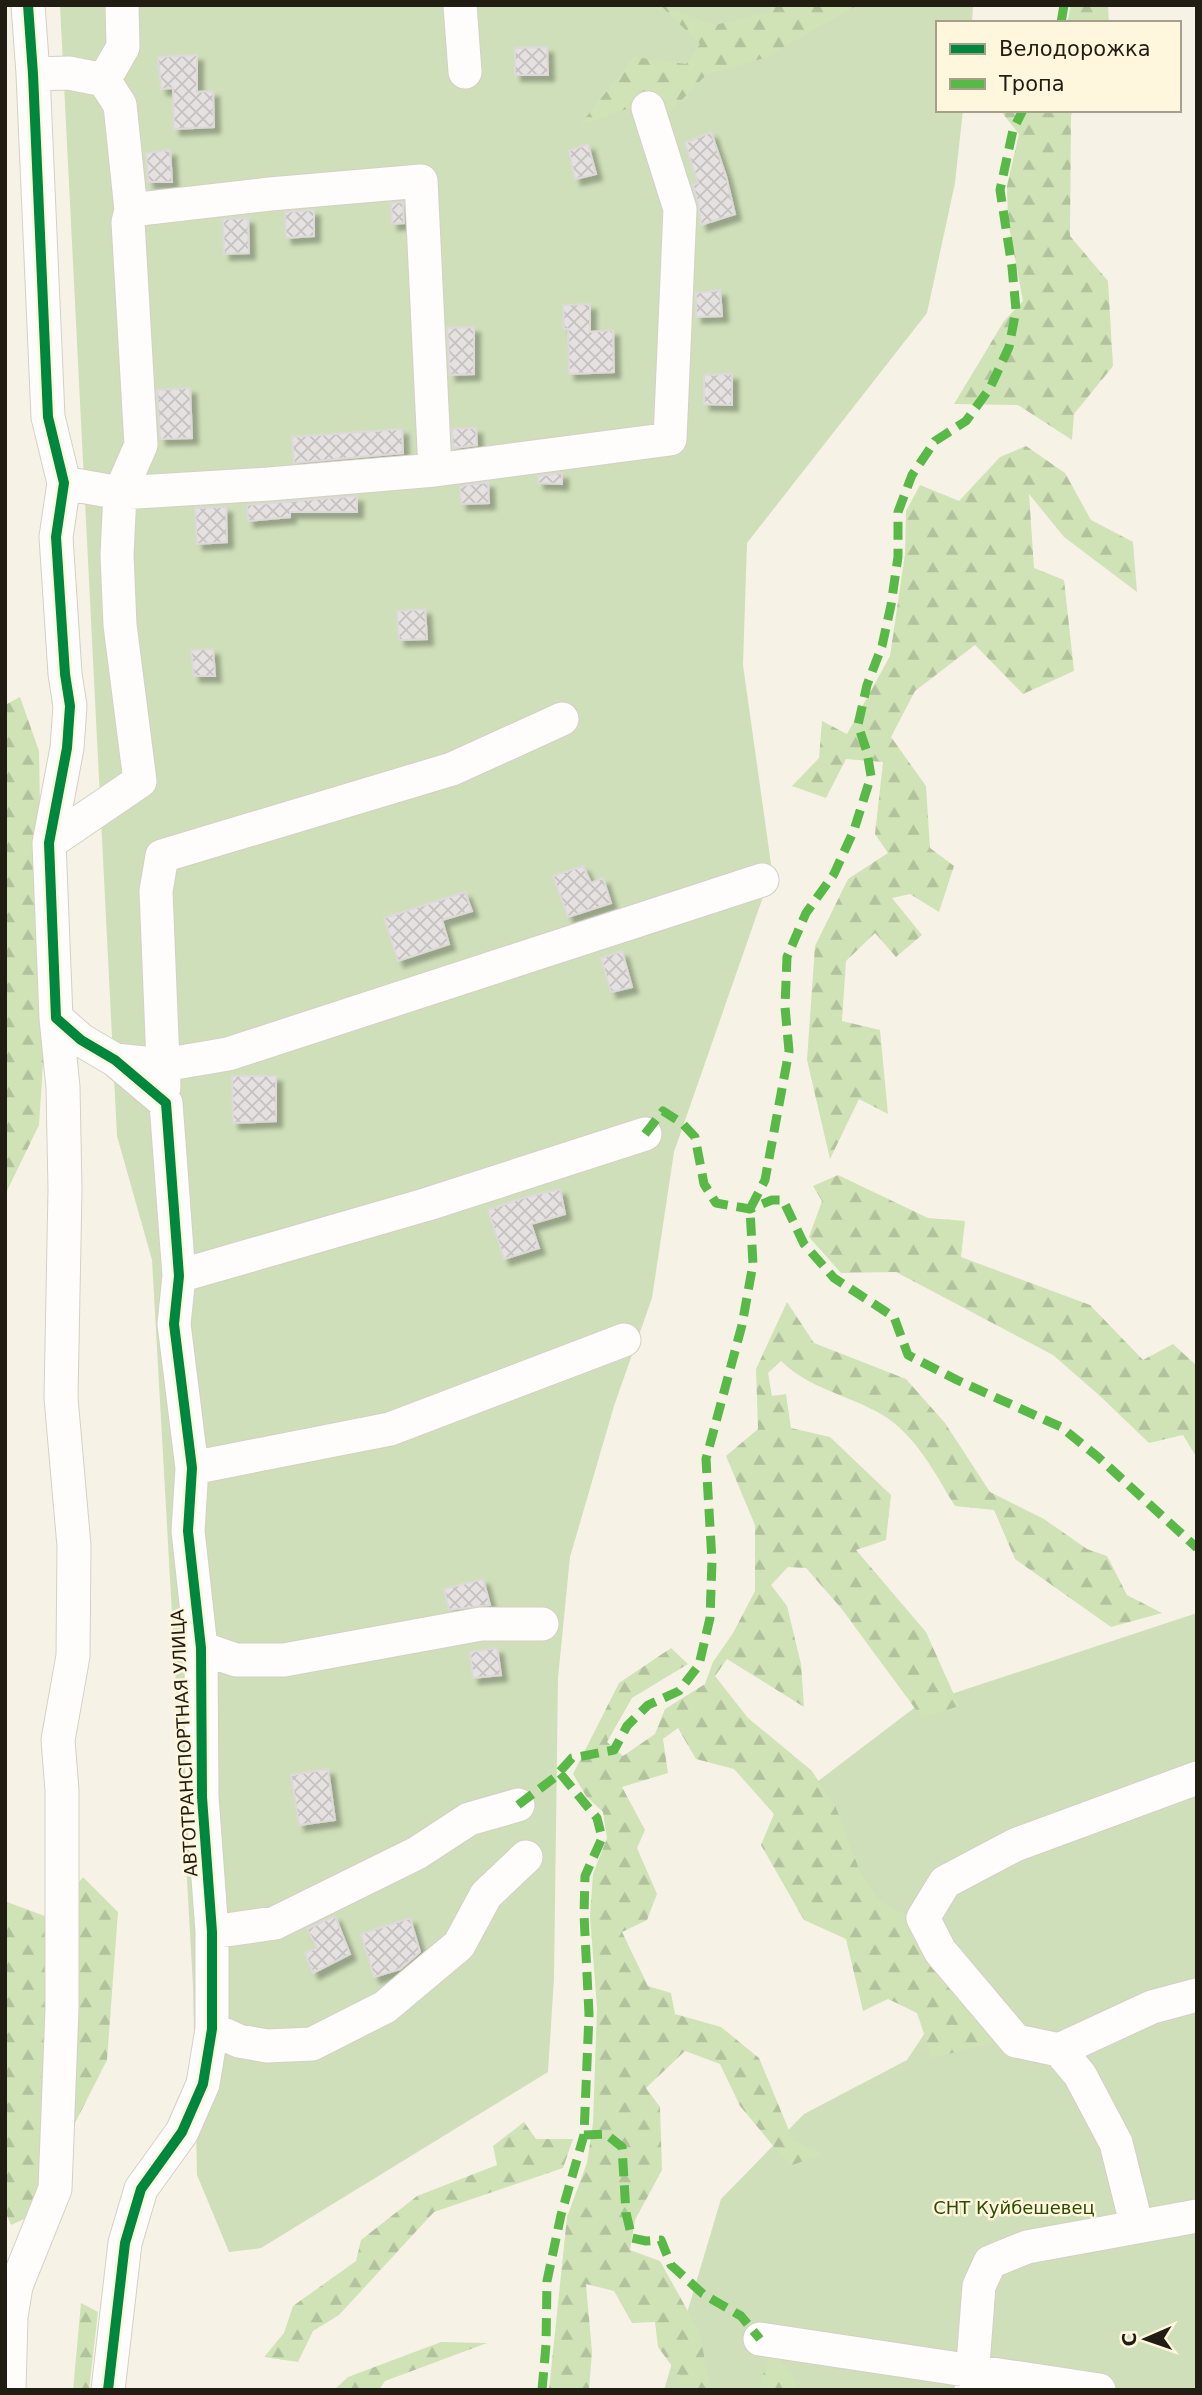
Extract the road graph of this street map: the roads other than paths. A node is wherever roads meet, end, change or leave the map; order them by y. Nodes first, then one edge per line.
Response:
1 (28, 5) edge
2 (122, 5) edge
3 (460, 5) edge
4 (465, 72) dead end
5 (33, 74) junction
6 (104, 80) junction
7 (648, 108) dead end
8 (131, 210) junction
9 (435, 470) junction
10 (64, 483) junction
11 (120, 493) junction
12 (562, 719) dead end
13 (49, 843) junction
14 (762, 880) dead end
15 (56, 1018) junction
16 (115, 1060) junction
17 (163, 1066) junction
18 (166, 1103) junction
19 (645, 1134) dead end
20 (179, 1276) junction
21 (624, 1340) dead end
22 (192, 1468) junction
23 (542, 1624) dead end
24 (201, 1648) junction
25 (1197, 1778) edge
26 (518, 1805) dead end
27 (526, 1857) dead end
28 (212, 1932) junction
29 (1197, 1995) edge
30 (212, 2029) junction
31 (1059, 2050) junction
32 (1197, 2216) edge
33 (1137, 2227) junction
34 (760, 2339) dead end
35 (972, 2380) edge
36 (9, 2390) edge
37 (108, 2390) edge
38 (1099, 2390) edge

1 - 5 street
2 - 6 street
3 - 4 street
5 - 6 street
5 - 10 street
6 - 8 street
7 - 9 street
8 - 9 street
8 - 11 street
9 - 11 street
10 - 11 street
10 - 13 street
11 - 13 street
12 - 17 street, АВТОТРАНСПОРТНАЯ УЛИЦА
13 - 15 street
14 - 17 street
15 - 16 street
15 - 36 street
16 - 17 street
16 - 18 street
17 - 18 street, АВТОТРАНСПОРТНАЯ УЛИЦА
18 - 20 street, АВТОТРАНСПОРТНАЯ УЛИЦА
19 - 20 street
20 - 22 street, АВТОТРАНСПОРТНАЯ УЛИЦА
21 - 22 street
22 - 24 street, АВТОТРАНСПОРТНАЯ УЛИЦА
23 - 24 street
24 - 28 street, АВТОТРАНСПОРТНАЯ УЛИЦА
25 - 31 street
26 - 28 street
27 - 30 street
28 - 30 street, АВТОТРАНСПОРТНАЯ УЛИЦА
29 - 31 street
30 - 37 street, АВТОТРАНСПОРТНАЯ УЛИЦА
31 - 33 street
32 - 33 street
33 - 35 street
34 - 35 street
35 - 38 street

